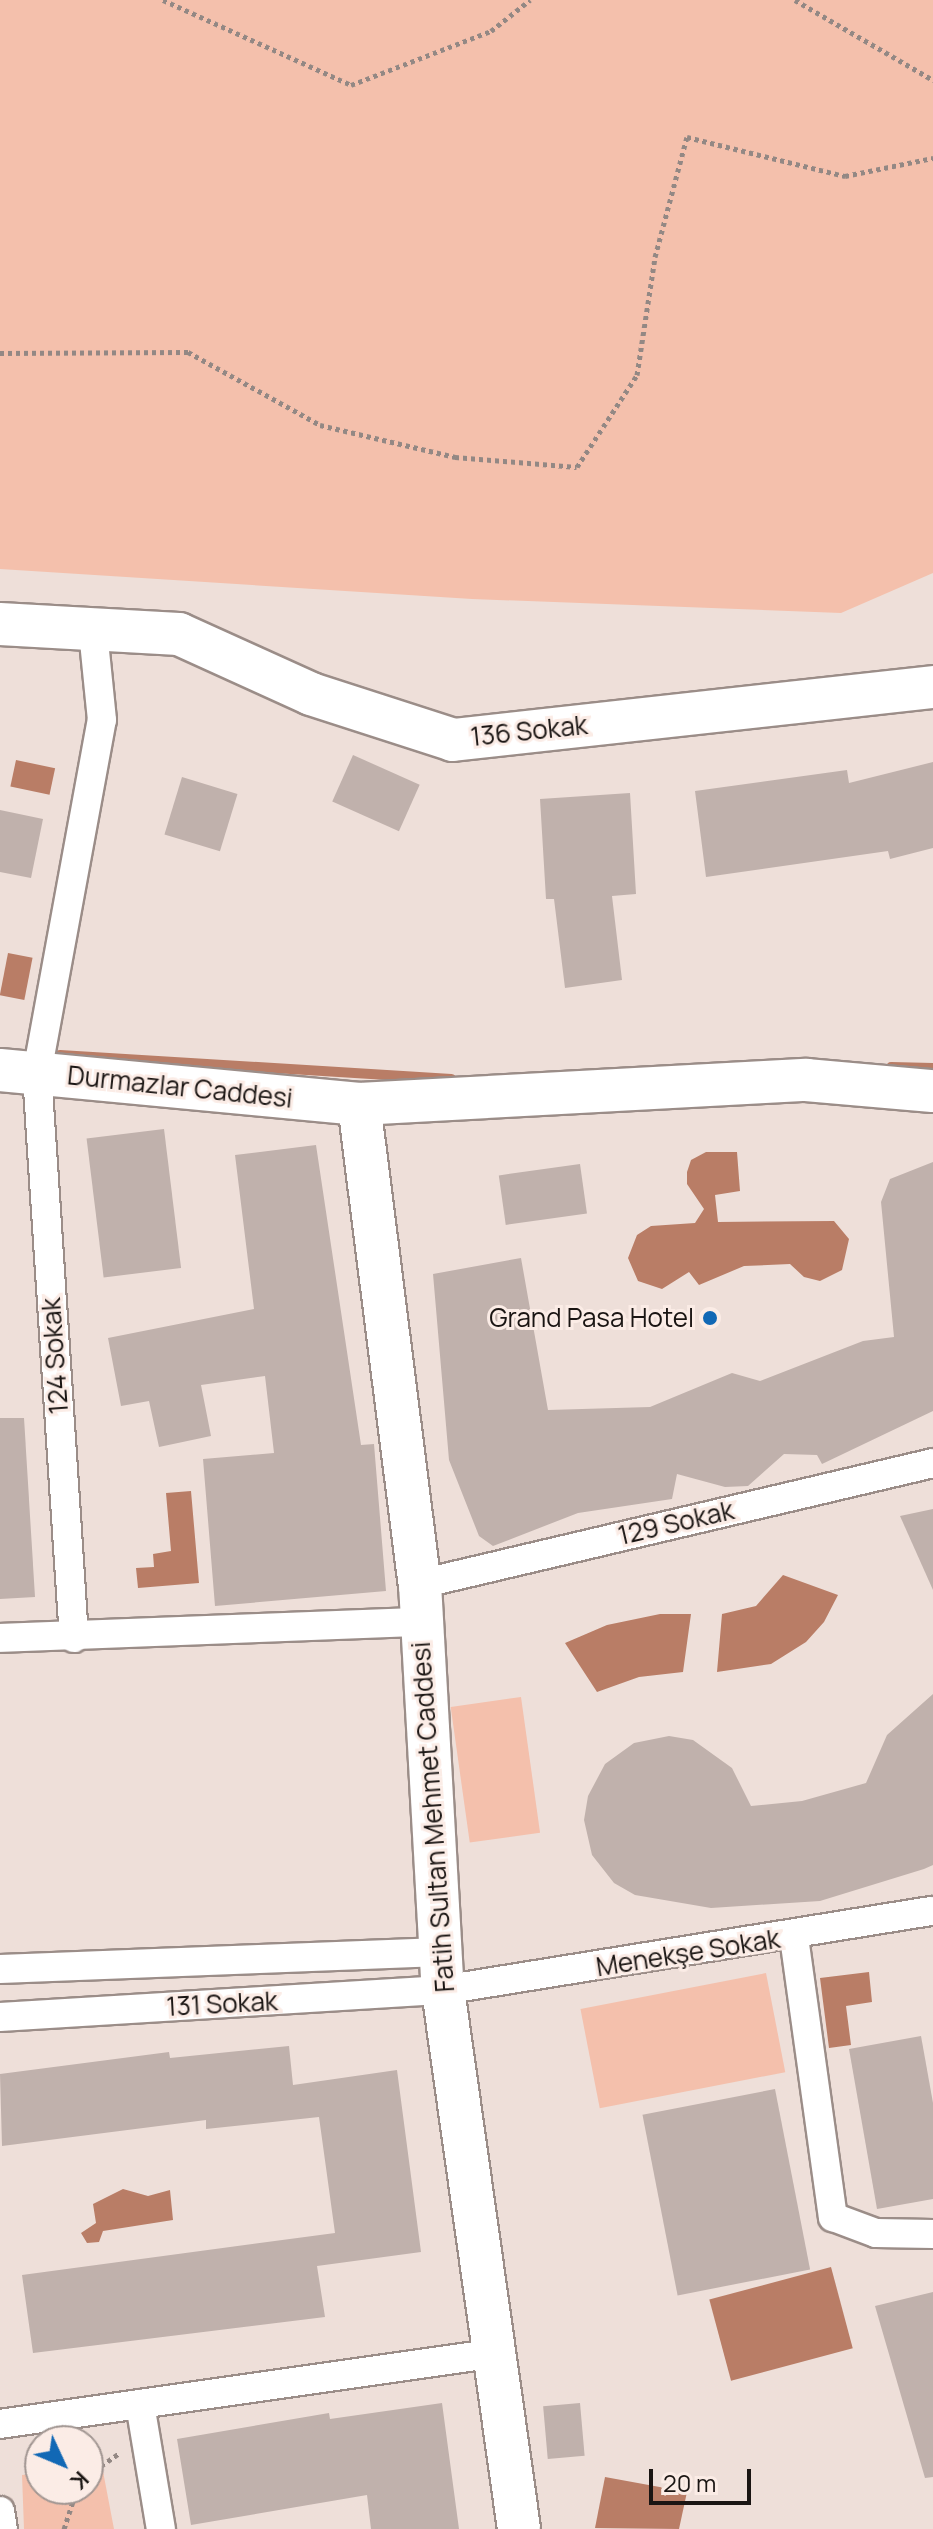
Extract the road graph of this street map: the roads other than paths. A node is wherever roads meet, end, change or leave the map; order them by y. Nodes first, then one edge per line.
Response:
1 (0, 624) edge
2 (93, 631) junction
3 (933, 687) edge
4 (18, 1072) edge
5 (933, 1091) edge
6 (359, 1104) junction
7 (933, 1463) edge
8 (420, 1603) junction
9 (0, 1638) edge
10 (74, 1638) junction
11 (933, 1911) edge
12 (794, 1937) junction
13 (0, 1969) edge
14 (442, 1971) junction
15 (0, 2017) edge
16 (933, 2234) edge
17 (497, 2353) junction
18 (140, 2404) junction
19 (0, 2424) edge
20 (0, 2511) edge
21 (3, 2529) edge
22 (161, 2529) edge
23 (519, 2529) edge

1 - 2 street, 136 Sokak
2 - 3 street, 136 Sokak
2 - 4 street, 124 Sokak
4 - 6 street, Durmazlar Caddesi
4 - 10 street, 124 Sokak
5 - 6 street, Durmazlar Caddesi
6 - 8 street, Fatih Sultan Mehmet Caddesi
7 - 8 street, 129 Sokak
8 - 10 street, 129 Sokak
8 - 14 street, Fatih Sultan Mehmet Caddesi
9 - 10 street, 129 Sokak
11 - 12 street, Menekşe Sokak
12 - 14 street, Menekşe Sokak
12 - 16 street
13 - 14 street
14 - 15 street, 131 Sokak
14 - 17 street, Fatih Sultan Mehmet Caddesi
17 - 18 street
17 - 23 street, Fatih Sultan Mehmet Caddesi
18 - 19 street
18 - 22 street
20 - 21 street

